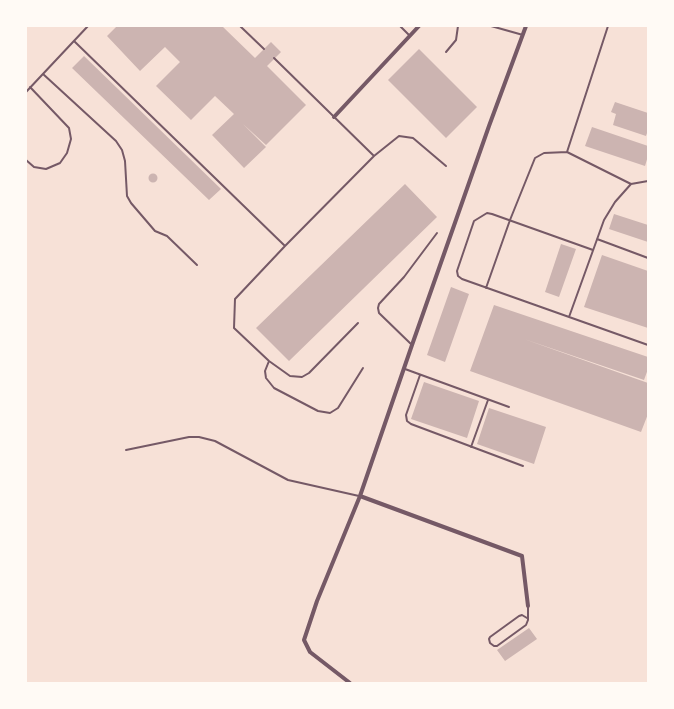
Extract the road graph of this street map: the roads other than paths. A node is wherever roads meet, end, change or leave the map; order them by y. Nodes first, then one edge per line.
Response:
1 (88, 26) edge
2 (240, 26) edge
3 (400, 26) edge
4 (419, 26) edge
5 (458, 26) edge
6 (492, 26) edge
7 (526, 26) edge
8 (608, 26) edge
9 (523, 34) junction
10 (410, 36) junction
11 (74, 42) junction
12 (264, 49) dead end
13 (446, 52) dead end
14 (274, 58) dead end
15 (42, 74) junction
16 (30, 87) junction
17 (26, 92) edge
18 (334, 117) junction
19 (567, 152) junction
20 (374, 156) junction
21 (26, 160) edge
22 (446, 166) dead end
23 (648, 181) edge
24 (630, 184) junction
25 (510, 220) junction
26 (437, 233) dead end
27 (597, 239) junction
28 (285, 246) junction
29 (593, 250) junction
30 (648, 258) edge
31 (197, 265) dead end
32 (486, 288) junction
33 (569, 317) junction
34 (358, 322) dead end
35 (412, 345) junction
36 (648, 345) edge
37 (268, 361) junction
38 (363, 368) dead end
39 (404, 369) junction
40 (420, 375) junction
41 (488, 400) junction
42 (509, 407) dead end
43 (471, 447) junction
44 (126, 450) dead end
45 (523, 466) dead end
46 (360, 496) junction
47 (528, 606) joint
48 (527, 618) junction
49 (350, 683) edge

1 - 11 lane
2 - 12 lane
3 - 10 lane
4 - 10 street
5 - 13 lane
6 - 9 lane
7 - 9 street
8 - 19 lane
9 - 35 street
10 - 18 street
11 - 15 lane
11 - 28 lane
14 - 18 lane
15 - 16 lane
15 - 31 lane
16 - 17 lane
16 - 21 lane
18 - 20 lane
19 - 24 lane
19 - 25 lane
20 - 22 lane
20 - 28 lane
23 - 24 lane
24 - 27 lane
25 - 29 lane
25 - 32 lane
25 - 32 lane
26 - 35 lane
27 - 29 lane
27 - 30 lane
28 - 37 lane
29 - 33 lane
32 - 33 lane
33 - 36 lane
34 - 37 lane
35 - 39 street
37 - 38 lane
39 - 40 lane
39 - 46 street
40 - 41 lane
40 - 43 lane
41 - 42 lane
41 - 43 lane
43 - 45 lane
44 - 46 lane
46 - 47 street
46 - 49 street
47 - 48 lane
48 - 48 lane

